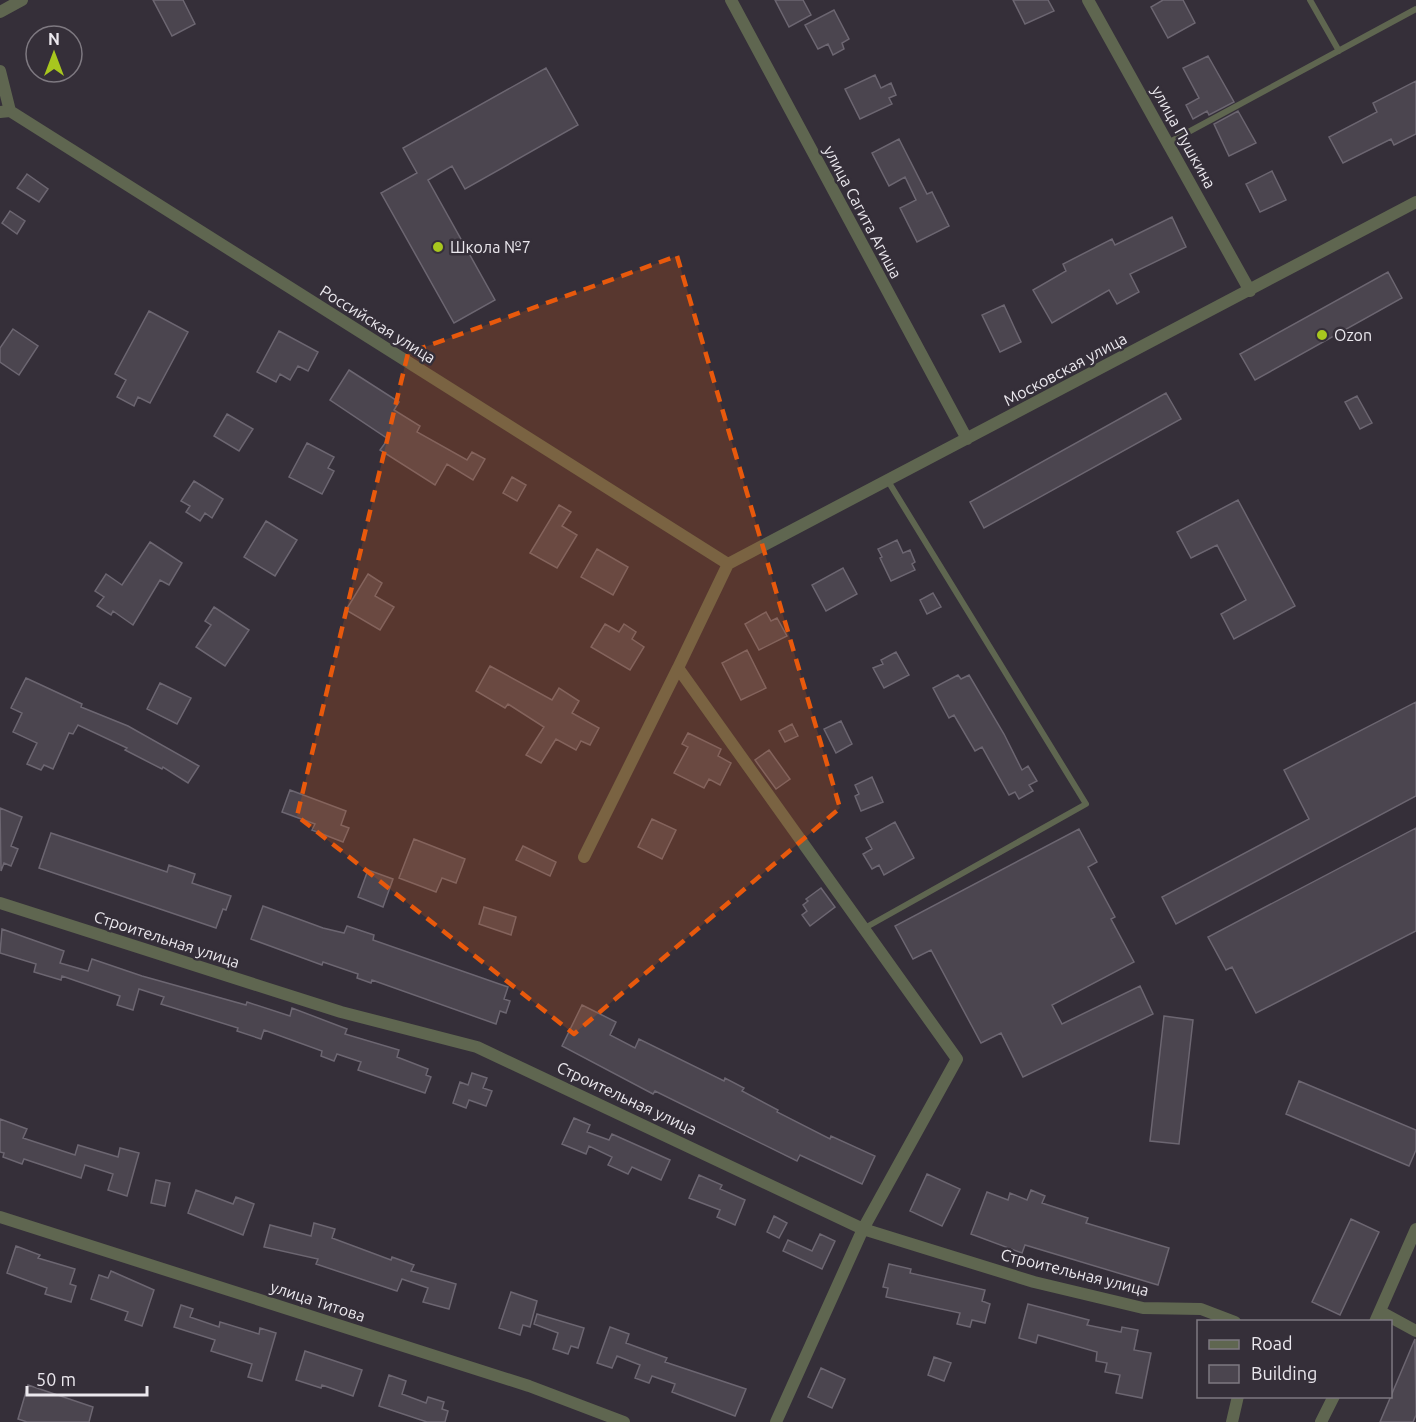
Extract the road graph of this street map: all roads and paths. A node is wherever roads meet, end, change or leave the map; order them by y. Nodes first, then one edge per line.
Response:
1 (22, 0) edge
2 (731, 0) edge
3 (1088, 0) edge
4 (1310, 0) edge
5 (1416, 9) edge
6 (0, 12) edge
7 (1339, 51) junction
8 (0, 71) edge
9 (5, 112) edge
10 (1168, 143) junction
11 (1416, 203) edge
12 (1250, 291) junction
13 (967, 439) junction
14 (888, 481) junction
15 (728, 564) junction
16 (678, 668) junction
17 (584, 857) dead end
18 (0, 903) edge
19 (863, 929) junction
20 (0, 1217) edge
21 (863, 1229) junction
22 (1416, 1229) edge
23 (1378, 1317) edge
24 (1230, 1320) edge
25 (1392, 1322) edge
26 (1416, 1331) edge
27 (1238, 1398) edge
28 (1333, 1398) edge
29 (624, 1422) edge
30 (776, 1422) edge
31 (1232, 1422) edge
32 (1321, 1422) edge

1 - 6 street
2 - 13 street, улица Сагита Агиша
3 - 10 street, улица Пушкина
4 - 7 lane
5 - 7 lane
7 - 10 lane
8 - 9 street
9 - 15 street, Российская улица
10 - 12 street, улица Пушкина
11 - 12 street, Московская улица
12 - 13 street, Московская улица
13 - 14 street, Московская улица
14 - 15 street, Московская улица
14 - 19 lane
15 - 16 street
16 - 17 street
16 - 19 street
18 - 21 street, Строительная улица
19 - 21 street
20 - 29 street, улица Титова
21 - 24 street, Строительная улица
21 - 30 street
22 - 23 street
25 - 26 street
27 - 31 street
28 - 32 street

